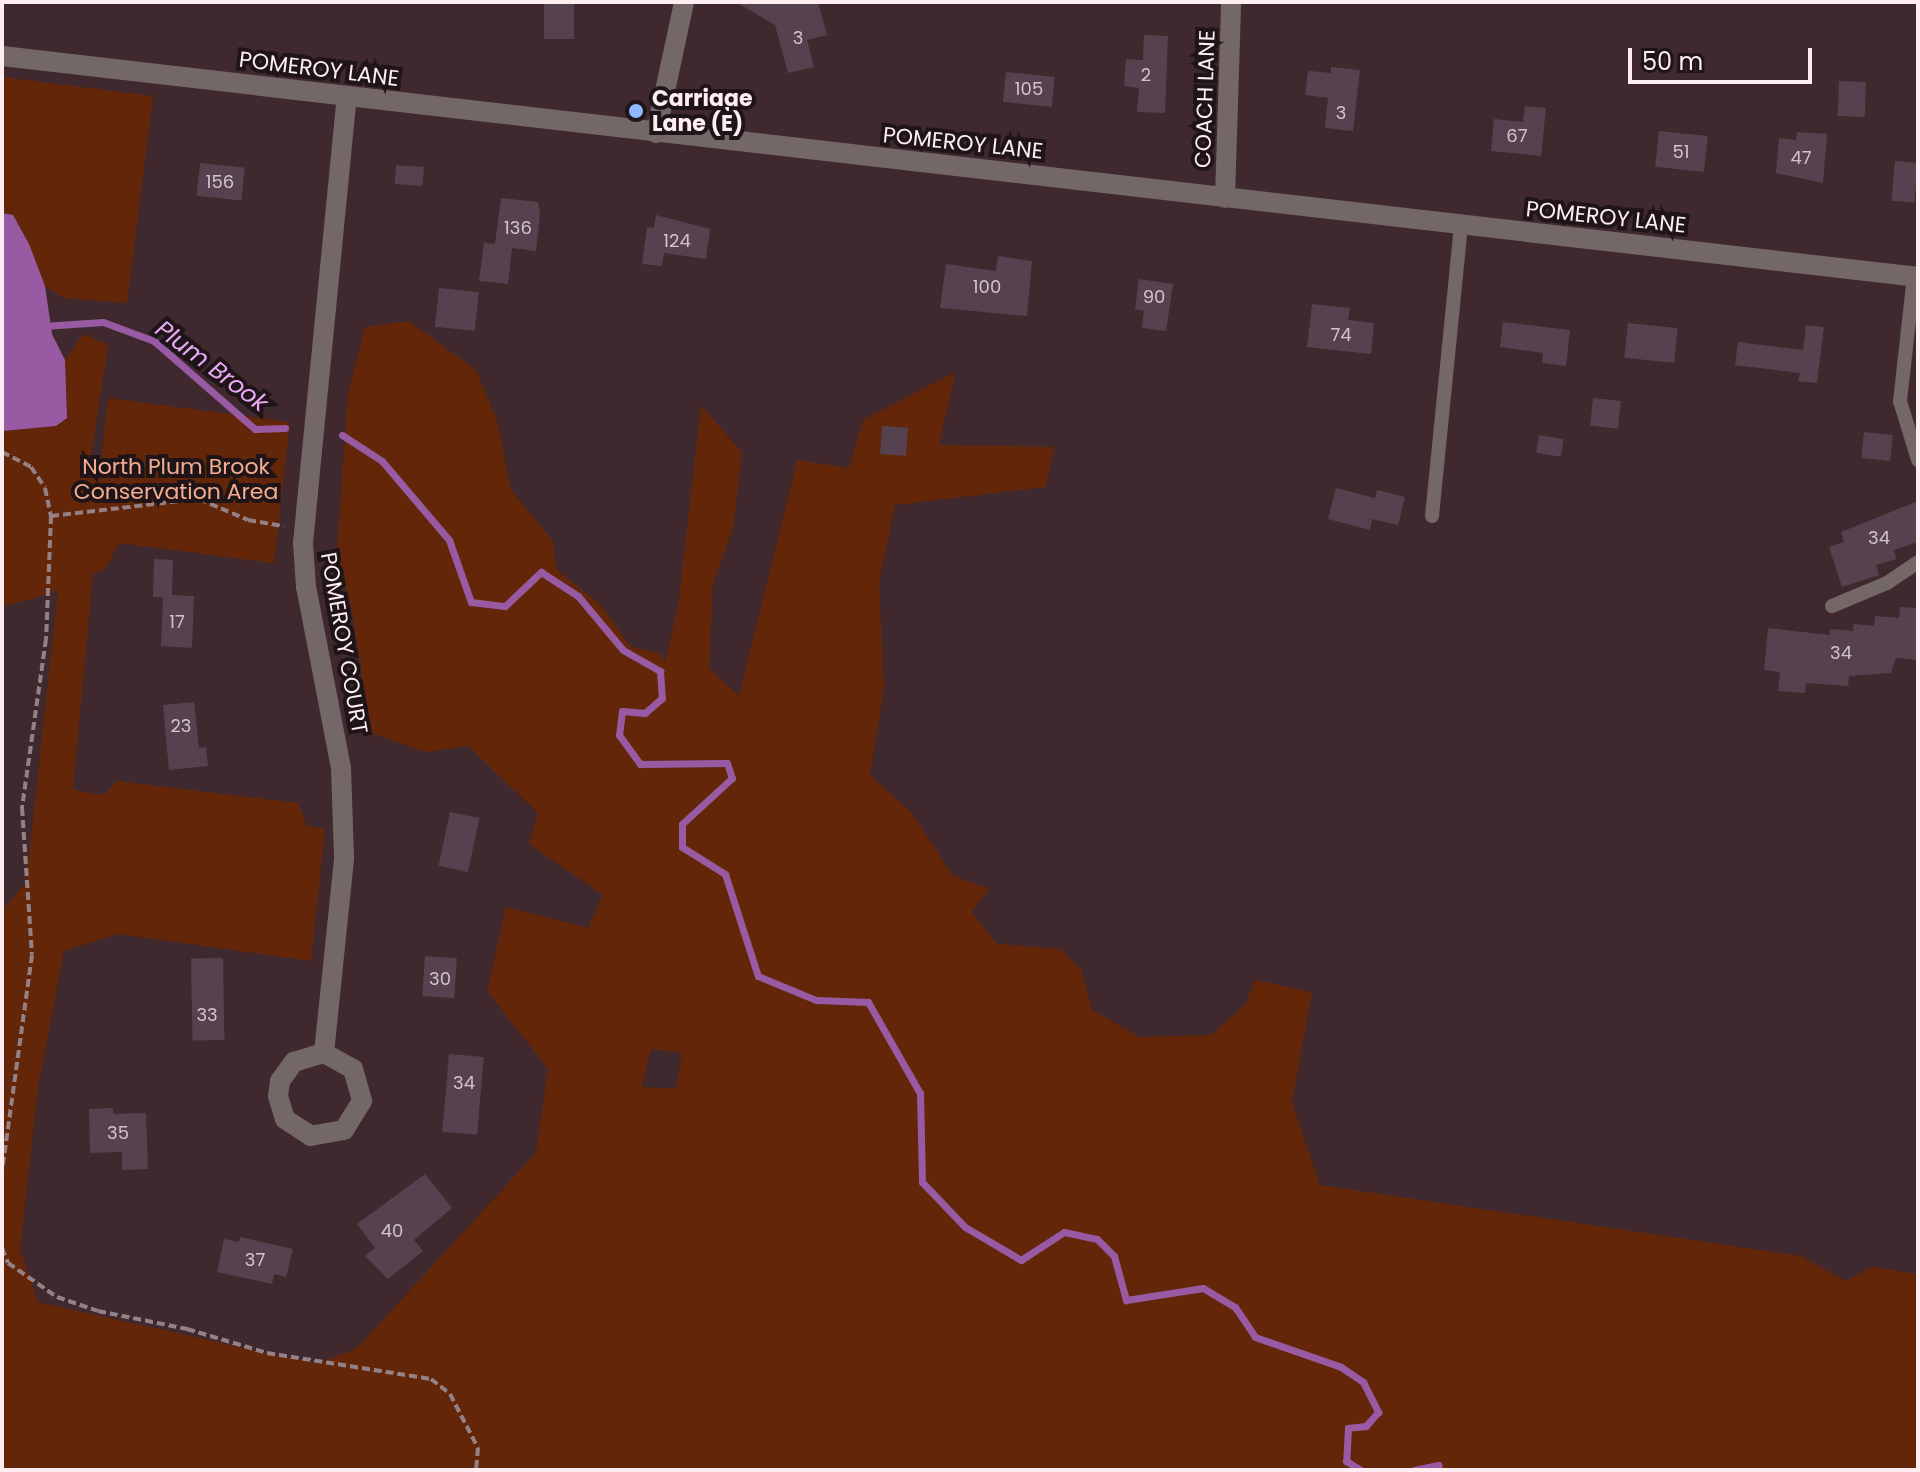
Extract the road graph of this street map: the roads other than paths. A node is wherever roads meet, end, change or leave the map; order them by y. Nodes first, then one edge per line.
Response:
1 (684, 2) edge
2 (1231, 2) edge
3 (2, 56) edge
4 (347, 97) junction
5 (656, 133) junction
6 (1225, 198) junction
7 (1461, 225) junction
8 (1916, 277) edge
9 (1918, 460) edge
10 (1432, 516) dead end
11 (1918, 562) edge
12 (1832, 606) dead end
13 (324, 1053) junction

1 - 5 street
2 - 6 street, COACH LANE
3 - 4 street, POMEROY LANE
4 - 5 street, POMEROY LANE
4 - 13 street, POMEROY COURT
5 - 6 street, POMEROY LANE
6 - 7 street, POMEROY LANE
7 - 8 street, POMEROY LANE
7 - 10 lane
8 - 9 lane
11 - 12 lane
13 - 13 street

